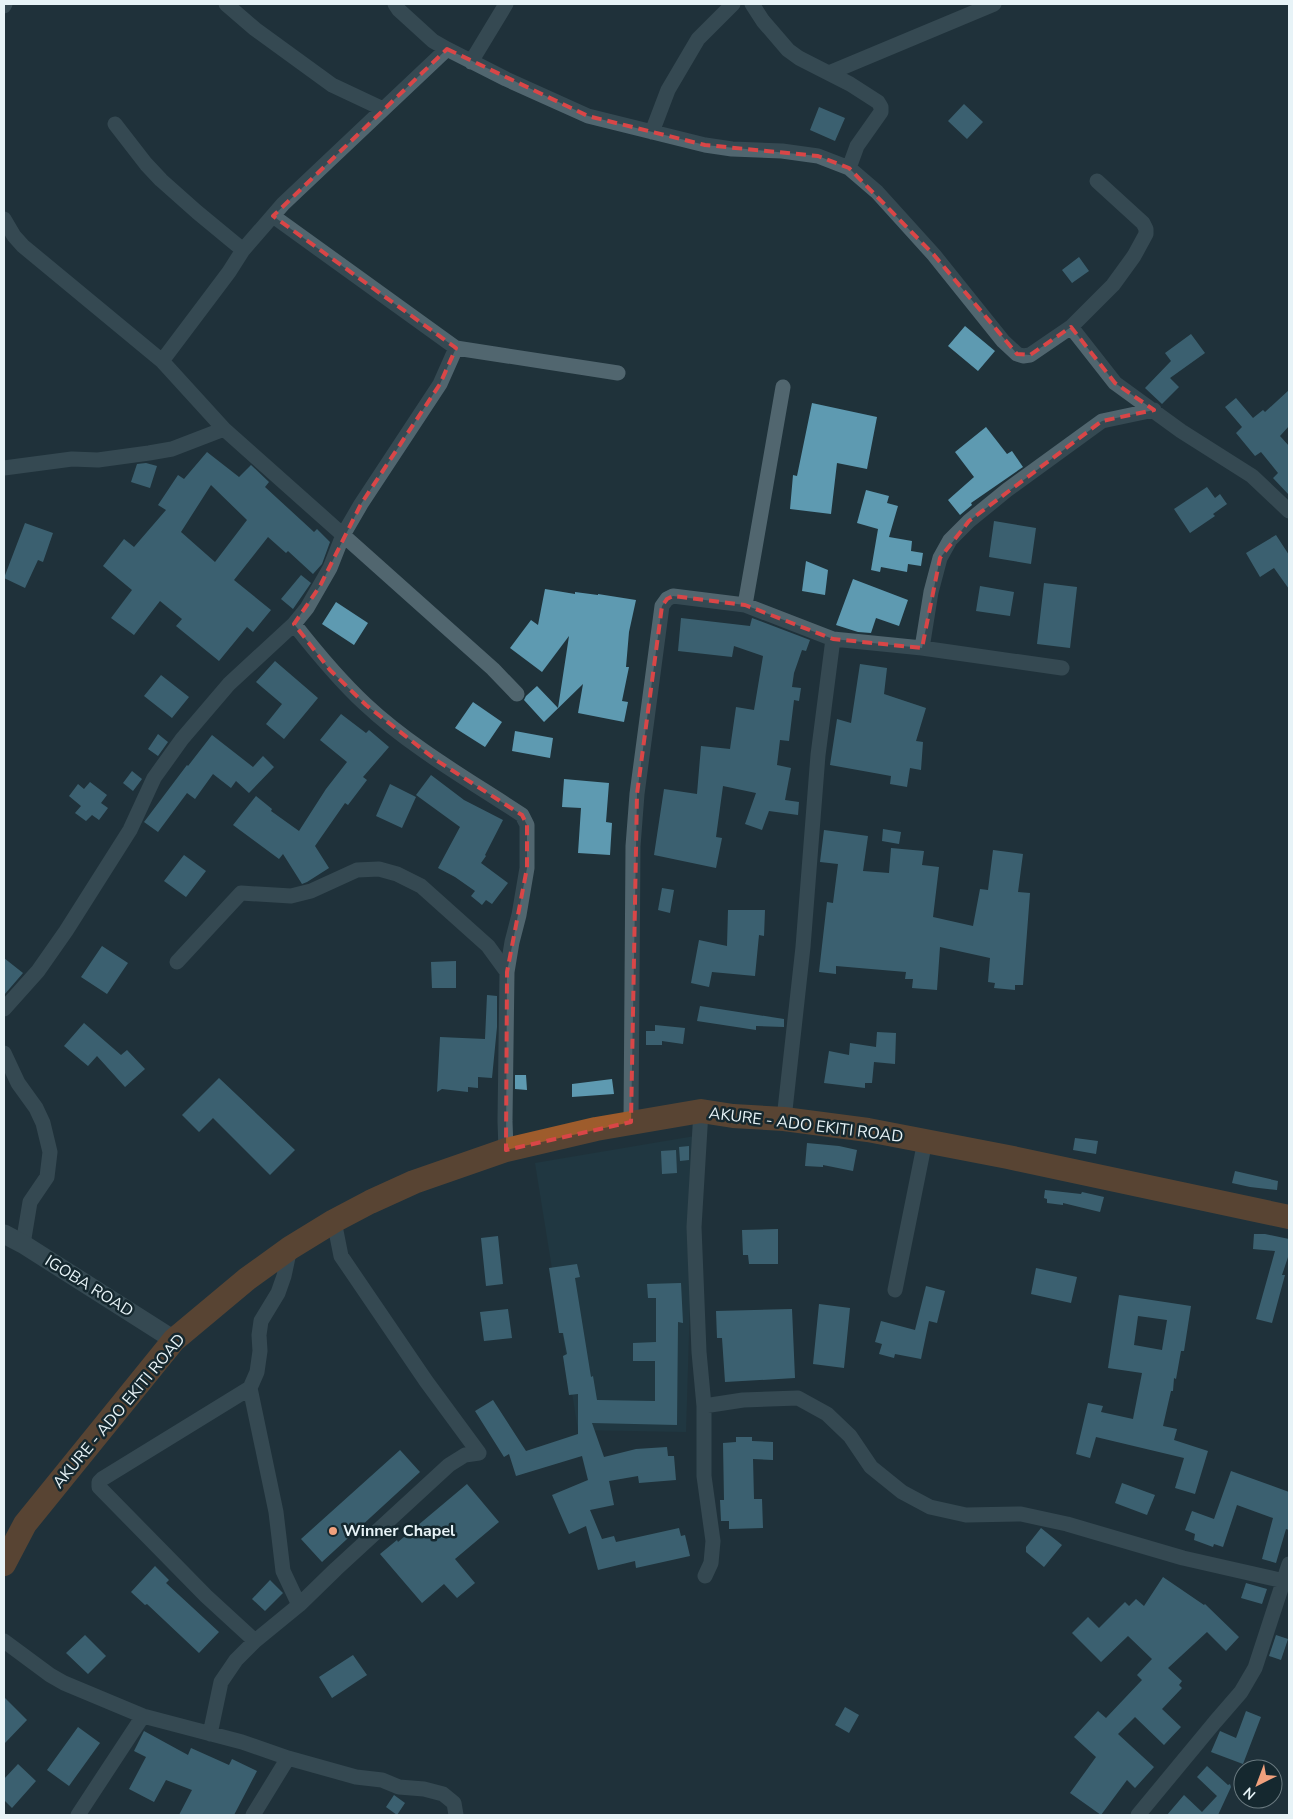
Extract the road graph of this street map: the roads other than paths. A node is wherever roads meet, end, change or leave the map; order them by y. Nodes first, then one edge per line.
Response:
1 (226, 4) edge
2 (395, 4) edge
3 (506, 4) edge
4 (733, 4) edge
5 (752, 4) edge
6 (994, 4) edge
7 (447, 50) junction
8 (471, 62) junction
9 (829, 73) junction
10 (383, 109) junction
11 (115, 124) dead end
12 (652, 132) junction
13 (849, 168) junction
14 (1097, 181) dead end
15 (273, 216) junction
16 (4, 219) edge
17 (243, 250) junction
18 (1072, 327) junction
19 (456, 348) junction
20 (162, 361) junction
21 (618, 373) dead end
22 (783, 387) dead end
23 (1154, 410) junction
24 (224, 429) junction
25 (4, 468) edge
26 (1289, 511) edge
27 (343, 535) junction
28 (745, 605) junction
29 (294, 624) junction
30 (833, 639) junction
31 (922, 648) junction
32 (1062, 668) dead end
33 (517, 694) dead end
34 (177, 962) dead end
35 (507, 972) junction
36 (4, 1009) edge
37 (4, 1053) edge
38 (701, 1111) junction
39 (784, 1119) junction
40 (631, 1122) junction
41 (925, 1141) junction
42 (506, 1150) junction
43 (1289, 1216) edge
44 (334, 1220) junction
45 (4, 1234) edge
46 (23, 1244) junction
47 (290, 1248) junction
48 (895, 1290) dead end
49 (174, 1340) junction
50 (250, 1388) junction
51 (704, 1406) junction
52 (4, 1564) edge
53 (1289, 1564) edge
54 (705, 1576) dead end
55 (1284, 1580) junction
56 (299, 1605) junction
57 (4, 1641) edge
58 (255, 1641) junction
59 (143, 1716) junction
60 (210, 1734) junction
61 (288, 1758) junction
62 (78, 1815) edge
63 (253, 1815) edge
64 (456, 1815) edge
65 (1138, 1815) edge

1 - 10 street
2 - 7 street
3 - 8 street
4 - 12 street
5 - 9 street
6 - 9 street
7 - 8 street
7 - 10 street
8 - 12 street
9 - 13 street
10 - 15 street
11 - 17 street
12 - 13 street
13 - 18 street
14 - 18 street
15 - 17 street
15 - 19 street
16 - 20 street
17 - 20 street
18 - 23 street
19 - 21 street
19 - 27 street
20 - 24 street
22 - 28 street
23 - 26 street
23 - 31 street
24 - 25 street
24 - 27 street
27 - 29 street
27 - 33 street
28 - 30 street
28 - 40 street
29 - 35 street
29 - 36 street
30 - 31 street
30 - 39 street
31 - 32 street
34 - 35 street
35 - 42 street
37 - 46 street
38 - 39 main road, AKURE - ADO EKITI ROAD
38 - 40 main road, AKURE - ADO EKITI ROAD
38 - 51 street
39 - 41 main road, AKURE - ADO EKITI ROAD
40 - 42 main road, AKURE - ADO EKITI ROAD
41 - 43 main road, AKURE - ADO EKITI ROAD
41 - 48 street
42 - 44 main road, AKURE - ADO EKITI ROAD
44 - 47 main road, AKURE - ADO EKITI ROAD
44 - 56 street
45 - 46 street, IGOBA ROAD
46 - 49 street, IGOBA ROAD
47 - 49 main road, AKURE - ADO EKITI ROAD
47 - 50 street
49 - 52 main road, AKURE - ADO EKITI ROAD
50 - 56 street
50 - 58 street
51 - 54 street
51 - 55 street
53 - 55 street
55 - 65 street
56 - 58 street
57 - 59 street
58 - 60 street
59 - 60 street
59 - 62 street
60 - 61 street
61 - 63 street
61 - 64 street

